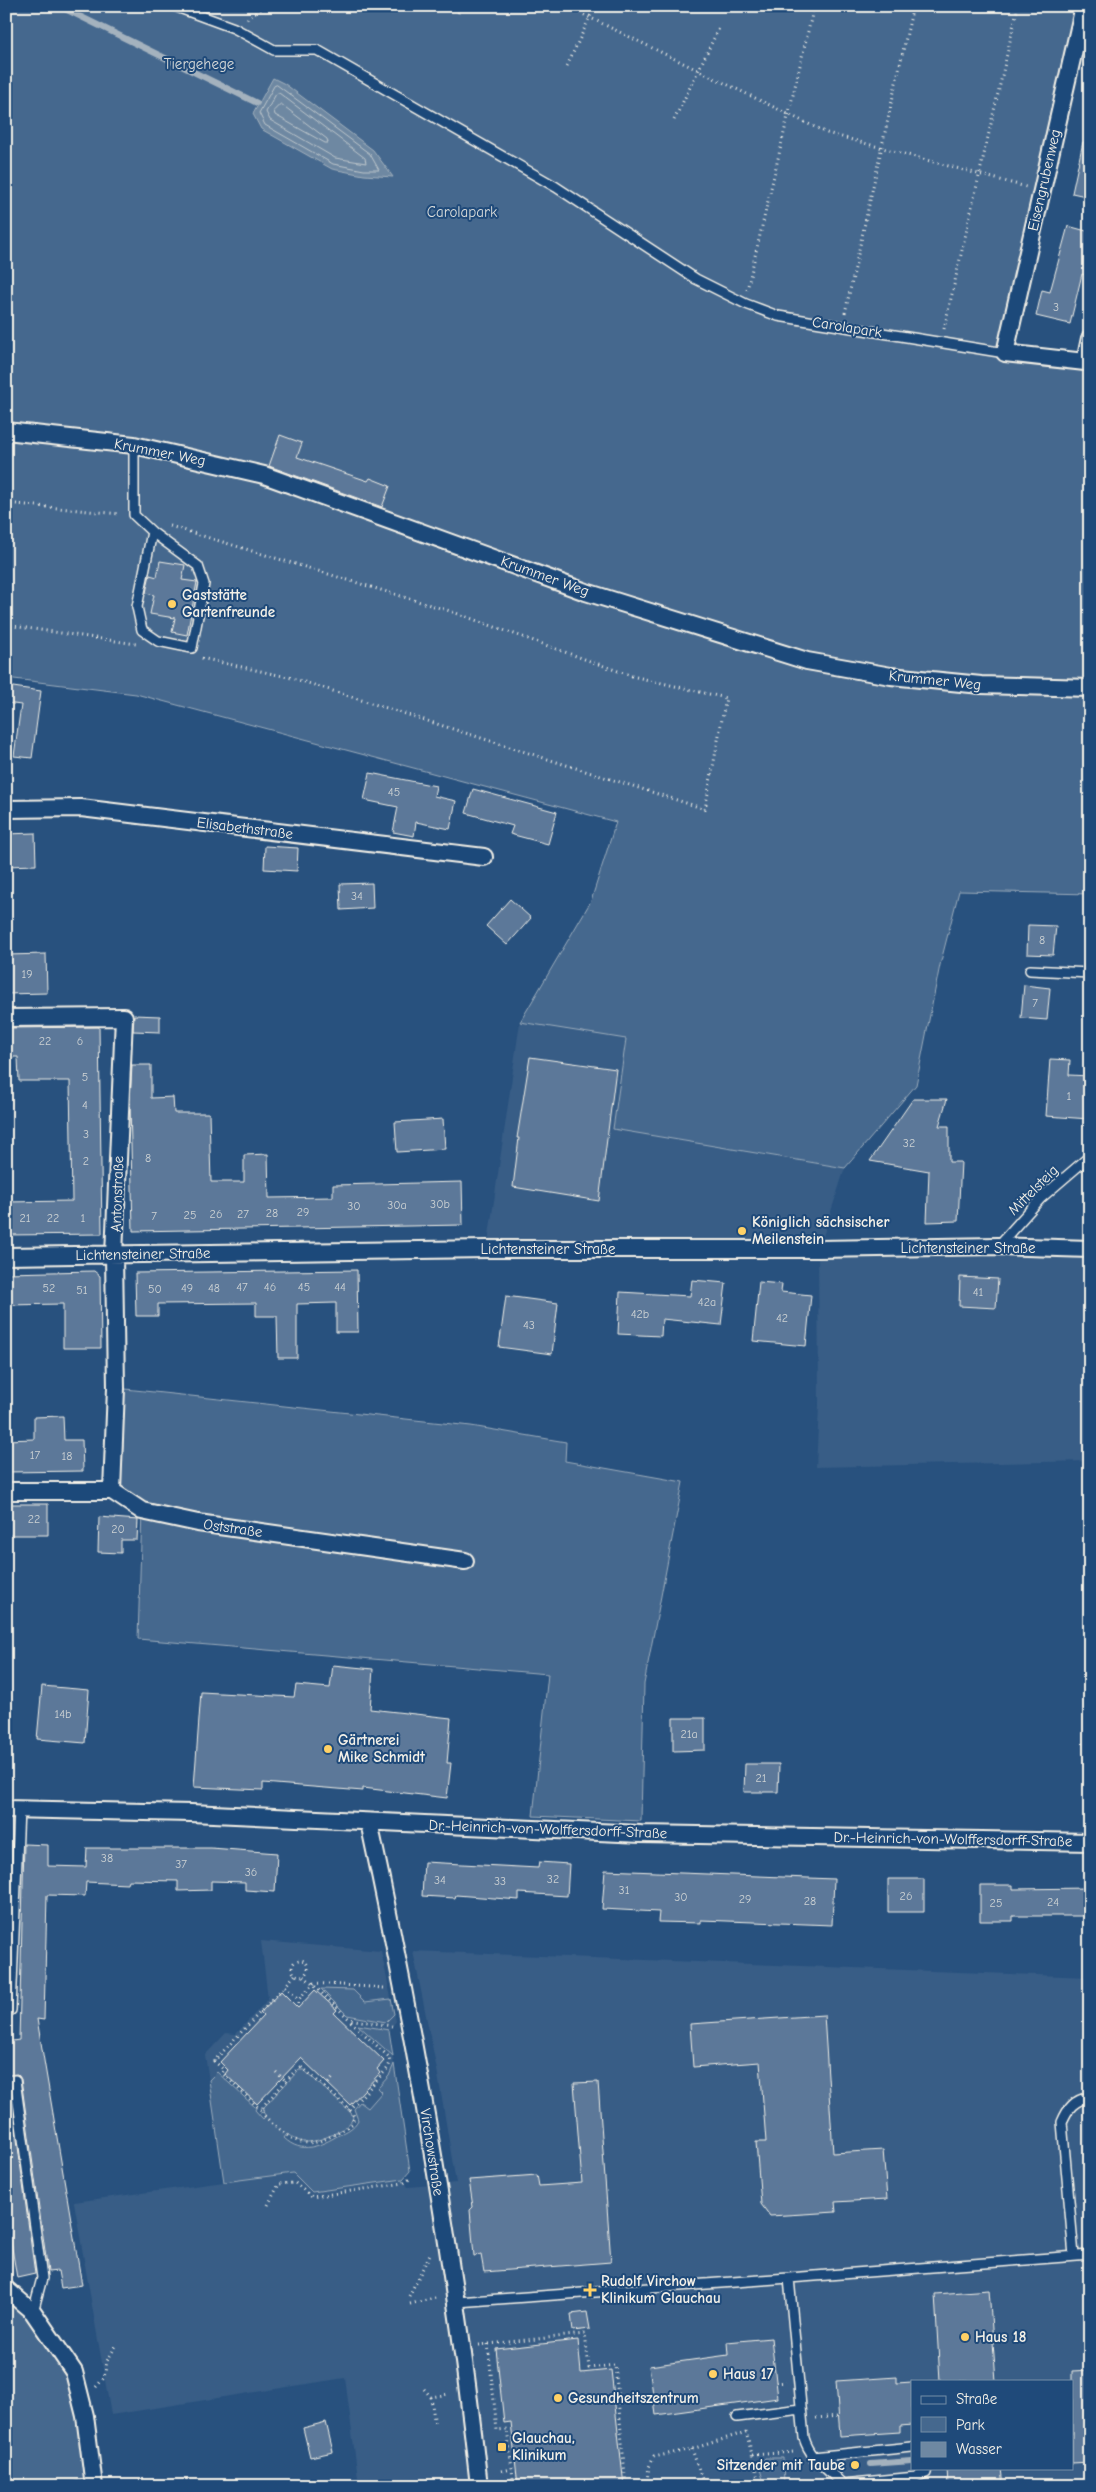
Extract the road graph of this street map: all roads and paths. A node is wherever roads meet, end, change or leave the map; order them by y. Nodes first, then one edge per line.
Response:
1 (174, 6) edge
2 (265, 6) edge
3 (462, 6) edge
4 (566, 6) edge
5 (595, 6) edge
6 (814, 6) edge
7 (913, 6) edge
8 (1018, 6) edge
9 (1084, 6) edge
10 (458, 14) dead end
11 (590, 18) junction
12 (720, 26) dead end
13 (234, 28) junction
14 (567, 66) dead end
15 (697, 70) junction
16 (789, 115) junction
17 (674, 120) dead end
18 (881, 148) junction
19 (980, 174) junction
20 (1042, 191) junction
21 (746, 292) dead end
22 (844, 317) dead end
23 (943, 334) dead end
24 (1090, 338) edge
25 (1005, 353) junction
26 (1087, 363) edge
27 (6, 432) edge
28 (134, 445) junction
29 (6, 503) edge
30 (134, 515) junction
31 (162, 524) dead end
32 (152, 532) junction
33 (6, 625) edge
34 (142, 646) dead end
35 (198, 658) dead end
36 (1090, 688) edge
37 (6, 810) edge
38 (484, 858) dead end
39 (1030, 970) dead end
40 (1090, 974) edge
41 (6, 1018) edge
42 (1090, 1156) edge
43 (998, 1246) junction
44 (1090, 1249) edge
45 (114, 1255) junction
46 (6, 1256) edge
47 (6, 1491) edge
48 (112, 1491) junction
49 (465, 1561) dead end
50 (13, 1808) edge
51 (369, 1822) junction
52 (1090, 1842) edge
53 (295, 1975) junction
54 (304, 1976) junction
55 (312, 1985) junction
56 (402, 1985) junction
57 (285, 1986) junction
58 (11, 2010) dead end
59 (349, 2020) junction
60 (410, 2022) junction
61 (276, 2072) dead end
62 (333, 2078) dead end
63 (6, 2081) edge
64 (286, 2081) junction
65 (325, 2087) junction
66 (1090, 2097) edge
67 (262, 2110) junction
68 (349, 2110) junction
69 (411, 2178) dead end
70 (268, 2205) dead end
71 (445, 2229) junction
72 (1090, 2255) edge
73 (1074, 2256) junction
74 (789, 2278) junction
75 (6, 2289) edge
76 (409, 2296) dead end
77 (456, 2298) junction
78 (410, 2304) dead end
79 (33, 2312) junction
80 (117, 2344) dead end
81 (488, 2344) junction
82 (464, 2346) junction
83 (424, 2389) dead end
84 (469, 2391) junction
85 (79, 2393) junction
86 (431, 2397) junction
87 (802, 2414) junction
88 (838, 2416) dead end
89 (741, 2417) joint
90 (434, 2426) dead end
91 (746, 2432) junction
92 (911, 2447) edge
93 (692, 2448) junction
94 (810, 2454) junction
95 (752, 2455) junction
96 (512, 2469) junction
97 (927, 2470) edge
98 (502, 2471) dead end
99 (703, 2482) junction
100 (843, 2485) edge
101 (94, 2486) edge
102 (479, 2486) edge
103 (514, 2486) edge
104 (626, 2486) edge
105 (646, 2486) edge
106 (696, 2486) edge
107 (760, 2486) edge

1 - 13 lane, Carolapark
2 - 13 path
3 - 10 path
4 - 11 path
5 - 11 path
6 - 16 path
7 - 18 path
8 - 19 path
9 - 20 street, Eisengrubenweg
11 - 14 path
11 - 15 path
12 - 15 path
13 - 25 lane, Carolapark
15 - 16 path
15 - 17 path
16 - 18 path
16 - 21 path
18 - 19 path
18 - 22 path
19 - 20 path
19 - 23 path
20 - 25 street, Eisengrubenweg
24 - 26 street
25 - 26 street, Carolapark
27 - 28 street, Krummer Weg
28 - 30 lane
28 - 36 street, Krummer Weg
29 - 30 path
30 - 32 lane
31 - 35 path
32 - 32 lane
33 - 34 path
37 - 38 street, Elisabethstraße
39 - 40 lane
41 - 45 street, Antonstraße
42 - 43 lane, Mittelsteig
43 - 44 street, Lichtensteiner Straße
43 - 45 street, Lichtensteiner Straße
45 - 46 street, Lichtensteiner Straße
45 - 48 street, Antonstraße
47 - 48 street
48 - 49 street, Oststraße
50 - 51 street, Dr.-Heinrich-von-Wolffersdorff-Straße
50 - 58 lane
51 - 52 street, Dr.-Heinrich-von-Wolffersdorff-Straße
51 - 56 street, Virchowstraße
53 - 54 path
53 - 54 path
53 - 57 path
54 - 55 path
55 - 56 path
55 - 57 path
55 - 59 path
56 - 60 street, Virchowstraße
57 - 67 path
59 - 60 path
59 - 68 path
60 - 71 street, Virchowstraße
61 - 64 path
62 - 65 path
63 - 79 lane
64 - 65 path
64 - 67 path
65 - 68 path
66 - 73 lane
67 - 68 path
69 - 70 path
71 - 76 path
71 - 77 street, Virchowstraße
72 - 73 lane
73 - 74 lane
74 - 77 lane
74 - 87 lane
75 - 79 street
77 - 78 path
77 - 82 street, Virchowstraße
79 - 85 street
80 - 85 path
81 - 82 path
81 - 96 path
81 - 104 path
82 - 84 street, Virchowstraße
83 - 86 path
84 - 86 path
84 - 102 street, Virchowstraße
85 - 101 street
86 - 90 path
87 - 88 path
87 - 89 lane
87 - 94 lane
89 - 91 path
91 - 93 path
91 - 95 path
92 - 94 lane
93 - 99 path
93 - 105 path
94 - 95 path
94 - 100 lane
95 - 107 path
96 - 98 path
96 - 103 path
97 - 100 lane
99 - 106 path
99 - 107 path

